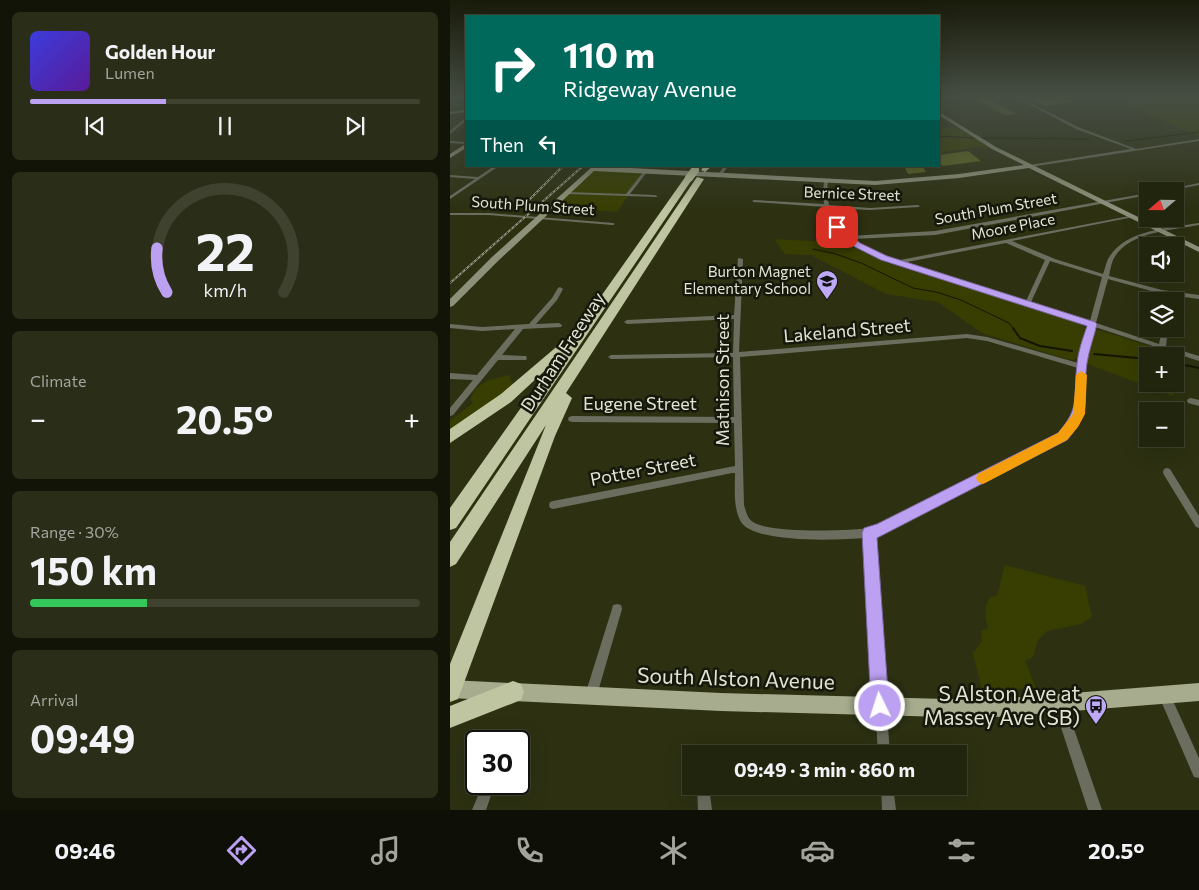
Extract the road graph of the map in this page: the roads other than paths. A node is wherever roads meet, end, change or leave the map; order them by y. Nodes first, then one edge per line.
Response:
1 (971, 134) edge
2 (1092, 134) edge
3 (1199, 140) edge
4 (450, 142) edge
5 (465, 145) edge
6 (465, 146) edge
7 (1136, 150) junction
8 (450, 156) edge
9 (1030, 166) junction
10 (496, 167) edge
11 (725, 167) edge
12 (594, 168) edge
13 (645, 172) junction
14 (699, 172) edge
15 (450, 176) edge
16 (720, 176) junction
17 (479, 178) junction
18 (826, 181) junction
19 (1199, 184) edge
20 (1184, 187) edge
21 (567, 193) junction
22 (628, 195) junction
23 (655, 196) dead end
24 (1139, 196) edge
25 (450, 198) edge
26 (754, 201) dead end
27 (1104, 202) junction
28 (918, 206) dead end
29 (826, 207) junction
30 (450, 214) edge
31 (1133, 216) junction
32 (540, 218) junction
33 (613, 224) dead end
34 (1199, 224) edge
35 (1163, 231) junction
36 (848, 238) junction
37 (1007, 241) junction
38 (1199, 250) edge
39 (740, 259) dead end
40 (1048, 259) junction
41 (897, 262) junction
42 (1105, 277) junction
43 (560, 289) dead end
44 (1165, 292) edge
45 (1184, 295) edge
46 (1199, 297) edge
47 (450, 304) edge
48 (1027, 304) junction
49 (737, 317) junction
50 (627, 322) dead end
51 (1092, 324) junction
52 (559, 325) dead end
53 (450, 326) edge
54 (521, 327) junction
55 (530, 327) junction
56 (584, 329) junction
57 (1163, 337) edge
58 (1162, 347) joint
59 (587, 350) junction
60 (1184, 354) edge
61 (736, 355) junction
62 (495, 357) junction
63 (611, 357) dead end
64 (524, 358) dead end
65 (1199, 359) edge
66 (1082, 367) junction
67 (450, 376) edge
68 (478, 378) junction
69 (1191, 401) dead end
70 (1199, 403) edge
71 (450, 413) edge
72 (572, 419) dead end
73 (737, 420) junction
74 (450, 437) edge
75 (740, 470) junction
76 (1167, 472) dead end
77 (553, 504) dead end
78 (1196, 514) edge
79 (450, 522) edge
80 (1199, 524) edge
81 (869, 533) junction
82 (450, 558) edge
83 (617, 609) dead end
84 (450, 690) edge
85 (513, 692) junction
86 (1199, 692) edge
87 (1164, 694) junction
88 (591, 696) junction
89 (1059, 703) junction
90 (880, 706) junction
91 (450, 717) edge
92 (883, 745) edge
93 (1199, 772) edge
94 (485, 795) edge
95 (704, 795) edge
96 (888, 795) edge
97 (479, 810) edge
98 (705, 810) edge
99 (889, 810) edge
100 (1095, 810) edge

1 - 9 street
2 - 7 street
3 - 7 street
4 - 5 street
6 - 8 street
7 - 9 street
9 - 18 street
9 - 27 street
10 - 17 street
11 - 16 street
12 - 13 street
12 - 21 street
13 - 16 street
13 - 22 street
14 - 56 highway, Durham Freeway
14 - 59 highway, Durham Freeway
15 - 17 street
16 - 18 street
17 - 25 street
18 - 29 street
19 - 20 street
21 - 22 street
21 - 32 street
22 - 23 street
24 - 27 street, South Plum Street
26 - 29 street, Bernice Street
27 - 31 street
27 - 36 street, South Plum Street
28 - 29 street, Bernice Street
29 - 36 street
30 - 32 street, South Plum Street
31 - 35 street
31 - 37 street, Moore Place
32 - 33 street, South Plum Street
32 - 47 street
34 - 35 street
35 - 38 street
35 - 42 street
36 - 41 street
37 - 40 street
37 - 41 street, Moore Place
39 - 49 street, Mathison Street
40 - 42 street
40 - 48 street
41 - 48 street
42 - 44 street
42 - 51 street
43 - 55 street
45 - 46 street
48 - 51 street
49 - 50 street
49 - 61 street, Mathison Street
51 - 58 street
51 - 66 street
52 - 55 street
53 - 54 street
54 - 55 street
54 - 62 street
56 - 74 highway
56 - 79 highway, Durham Freeway
57 - 58 street
59 - 82 highway, Durham Freeway
59 - 84 highway
60 - 65 street
61 - 63 street, Lakeland Street
61 - 66 street, Lakeland Street
61 - 73 street, Mathison Street
62 - 64 street
62 - 68 street
66 - 81 street
67 - 68 street
68 - 71 street
69 - 70 street
72 - 73 street, Eugene Street
73 - 75 street, Mathison Street
75 - 77 street, Potter Street
75 - 81 street, Mathison Street
76 - 78 street
78 - 80 street
81 - 90 street
83 - 88 street
84 - 85 main road, South Alston Avenue
85 - 88 main road, South Alston Avenue
85 - 91 highway
86 - 87 main road, South Alston Avenue
87 - 89 main road, South Alston Avenue
87 - 93 street
88 - 90 main road, South Alston Avenue
89 - 90 main road, South Alston Avenue
89 - 100 street
90 - 92 street
94 - 97 street
95 - 98 street
96 - 99 street

